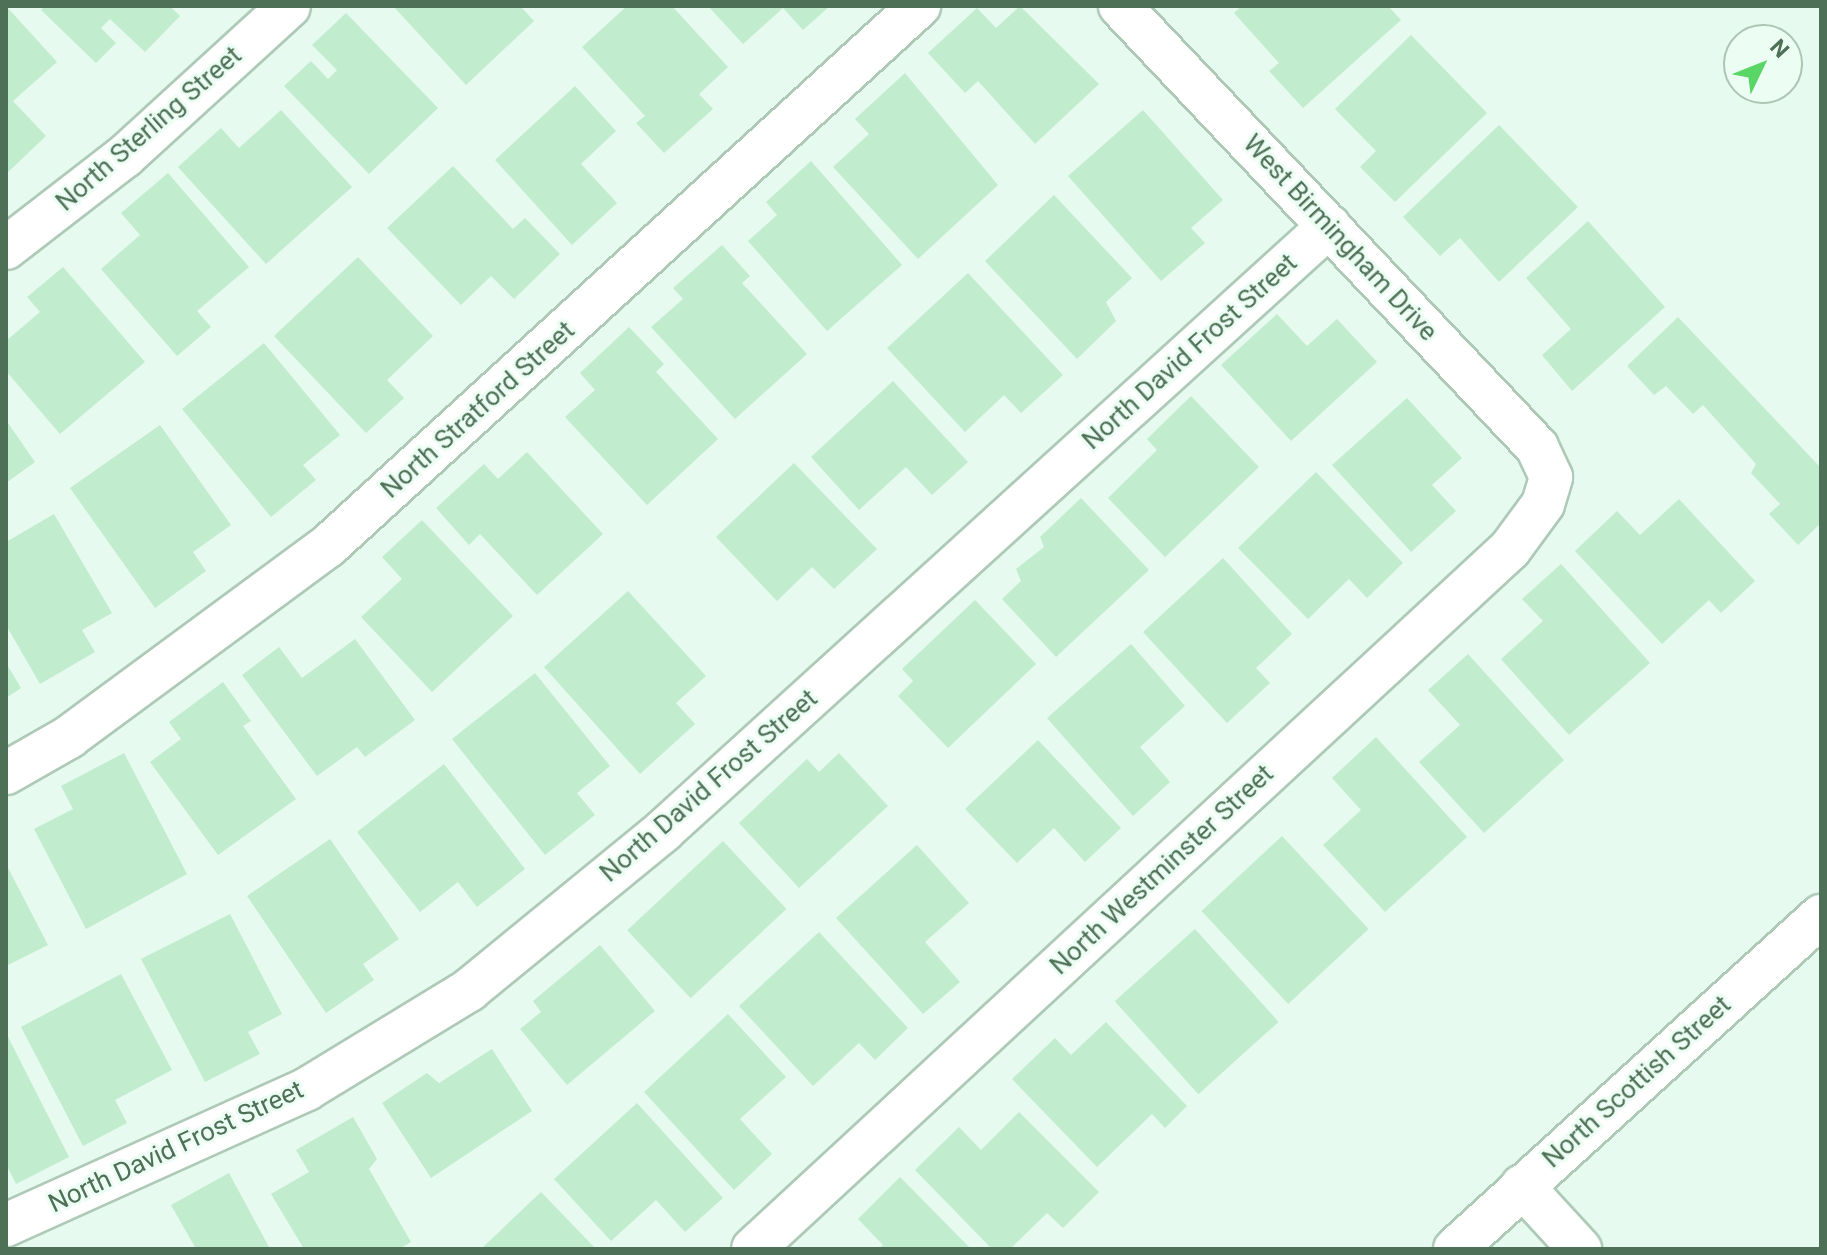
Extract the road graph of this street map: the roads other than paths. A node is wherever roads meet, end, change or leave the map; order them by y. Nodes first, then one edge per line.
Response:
1 (289, 6) edge
2 (919, 6) edge
3 (1120, 6) edge
4 (1329, 226) junction
5 (6, 248) edge
6 (1551, 477) joint
7 (6, 773) edge
8 (1821, 916) edge
9 (1522, 1186) junction
10 (6, 1225) edge
11 (753, 1249) edge
12 (1455, 1249) edge
13 (1580, 1249) edge

1 - 5 street, North Sterling Street
2 - 7 street, North Stratford Street
3 - 4 street, West Birmingham Drive
4 - 6 street, West Birmingham Drive
4 - 10 street, North David Frost Street
6 - 11 street, North Westminster Street
8 - 9 street, North Scottish Street
9 - 12 street, North Scottish Street
9 - 13 street

